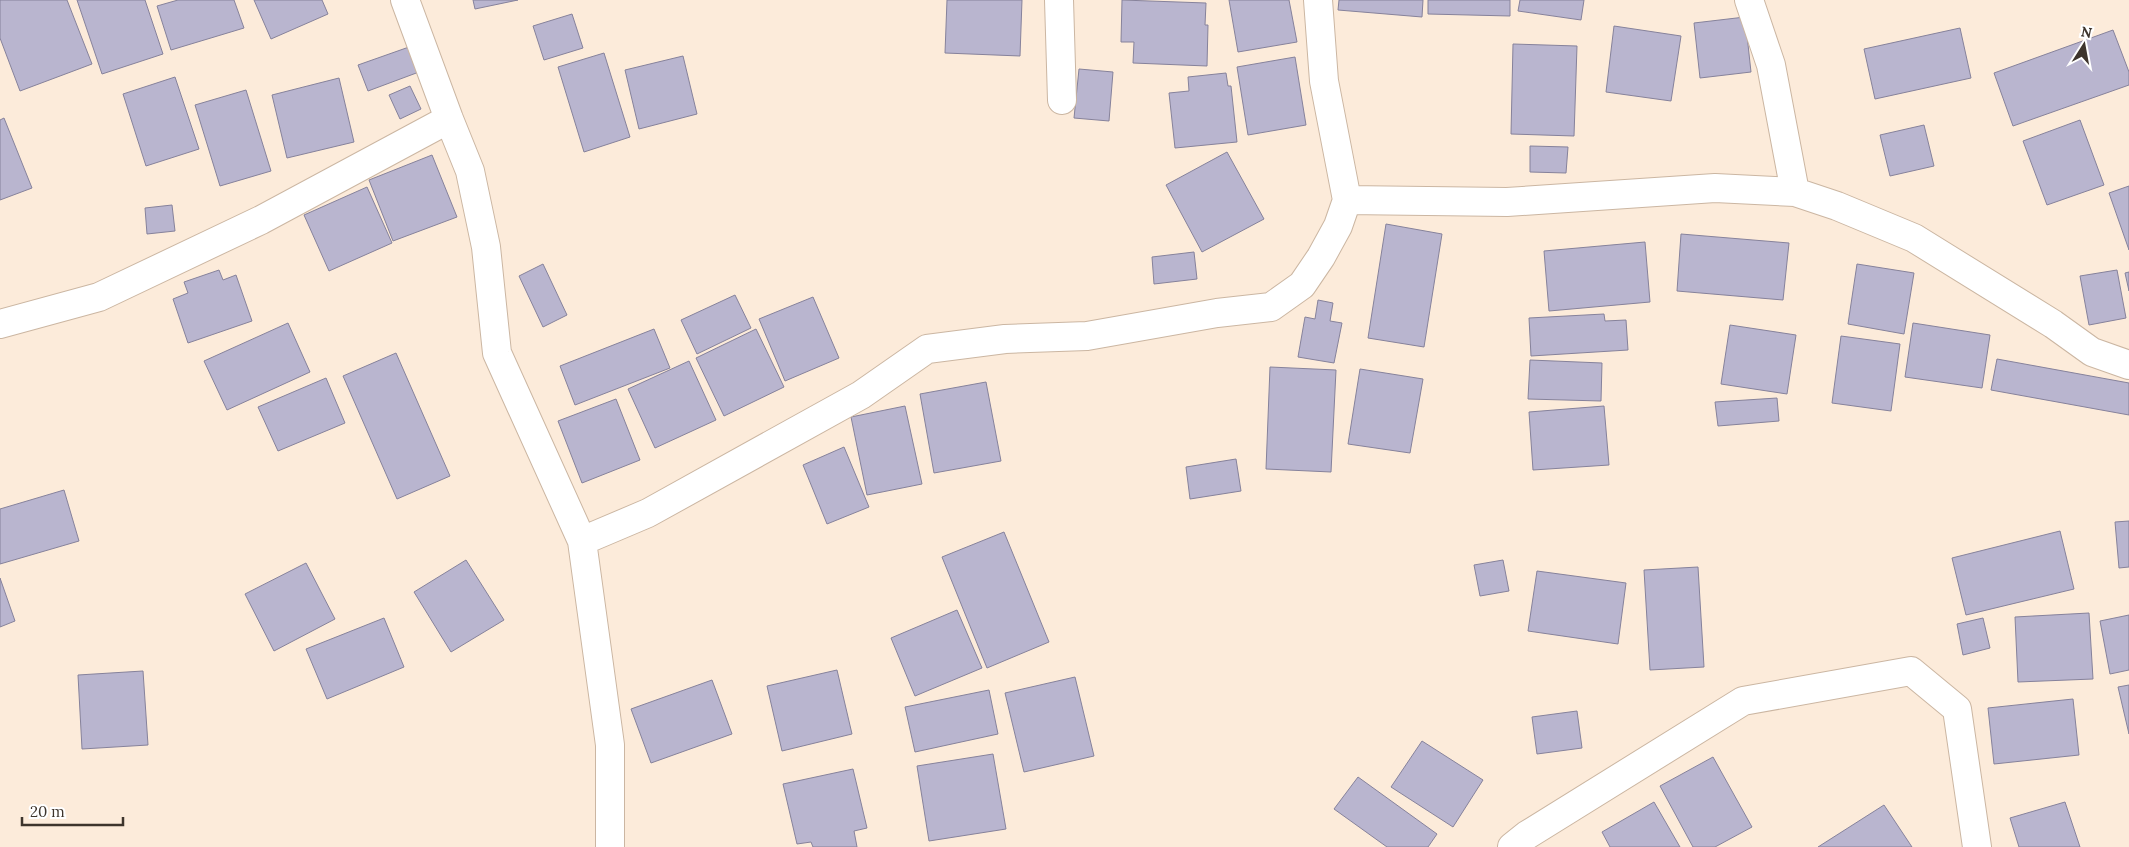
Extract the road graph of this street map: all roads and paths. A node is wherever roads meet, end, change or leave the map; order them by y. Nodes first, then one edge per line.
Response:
1 (406, 0) edge
2 (1059, 0) edge
3 (1318, 0) edge
4 (1749, 0) edge
5 (1062, 100) dead end
6 (449, 119) junction
7 (1794, 192) junction
8 (1347, 200) junction
9 (0, 324) edge
10 (2129, 366) edge
11 (582, 541) junction
12 (610, 847) edge
13 (1512, 847) edge
14 (1978, 847) edge

1 - 6 street
2 - 5 street
3 - 8 street
4 - 7 street
6 - 9 street
6 - 11 street
7 - 8 street
7 - 10 street
8 - 11 street
11 - 12 street
13 - 14 street

